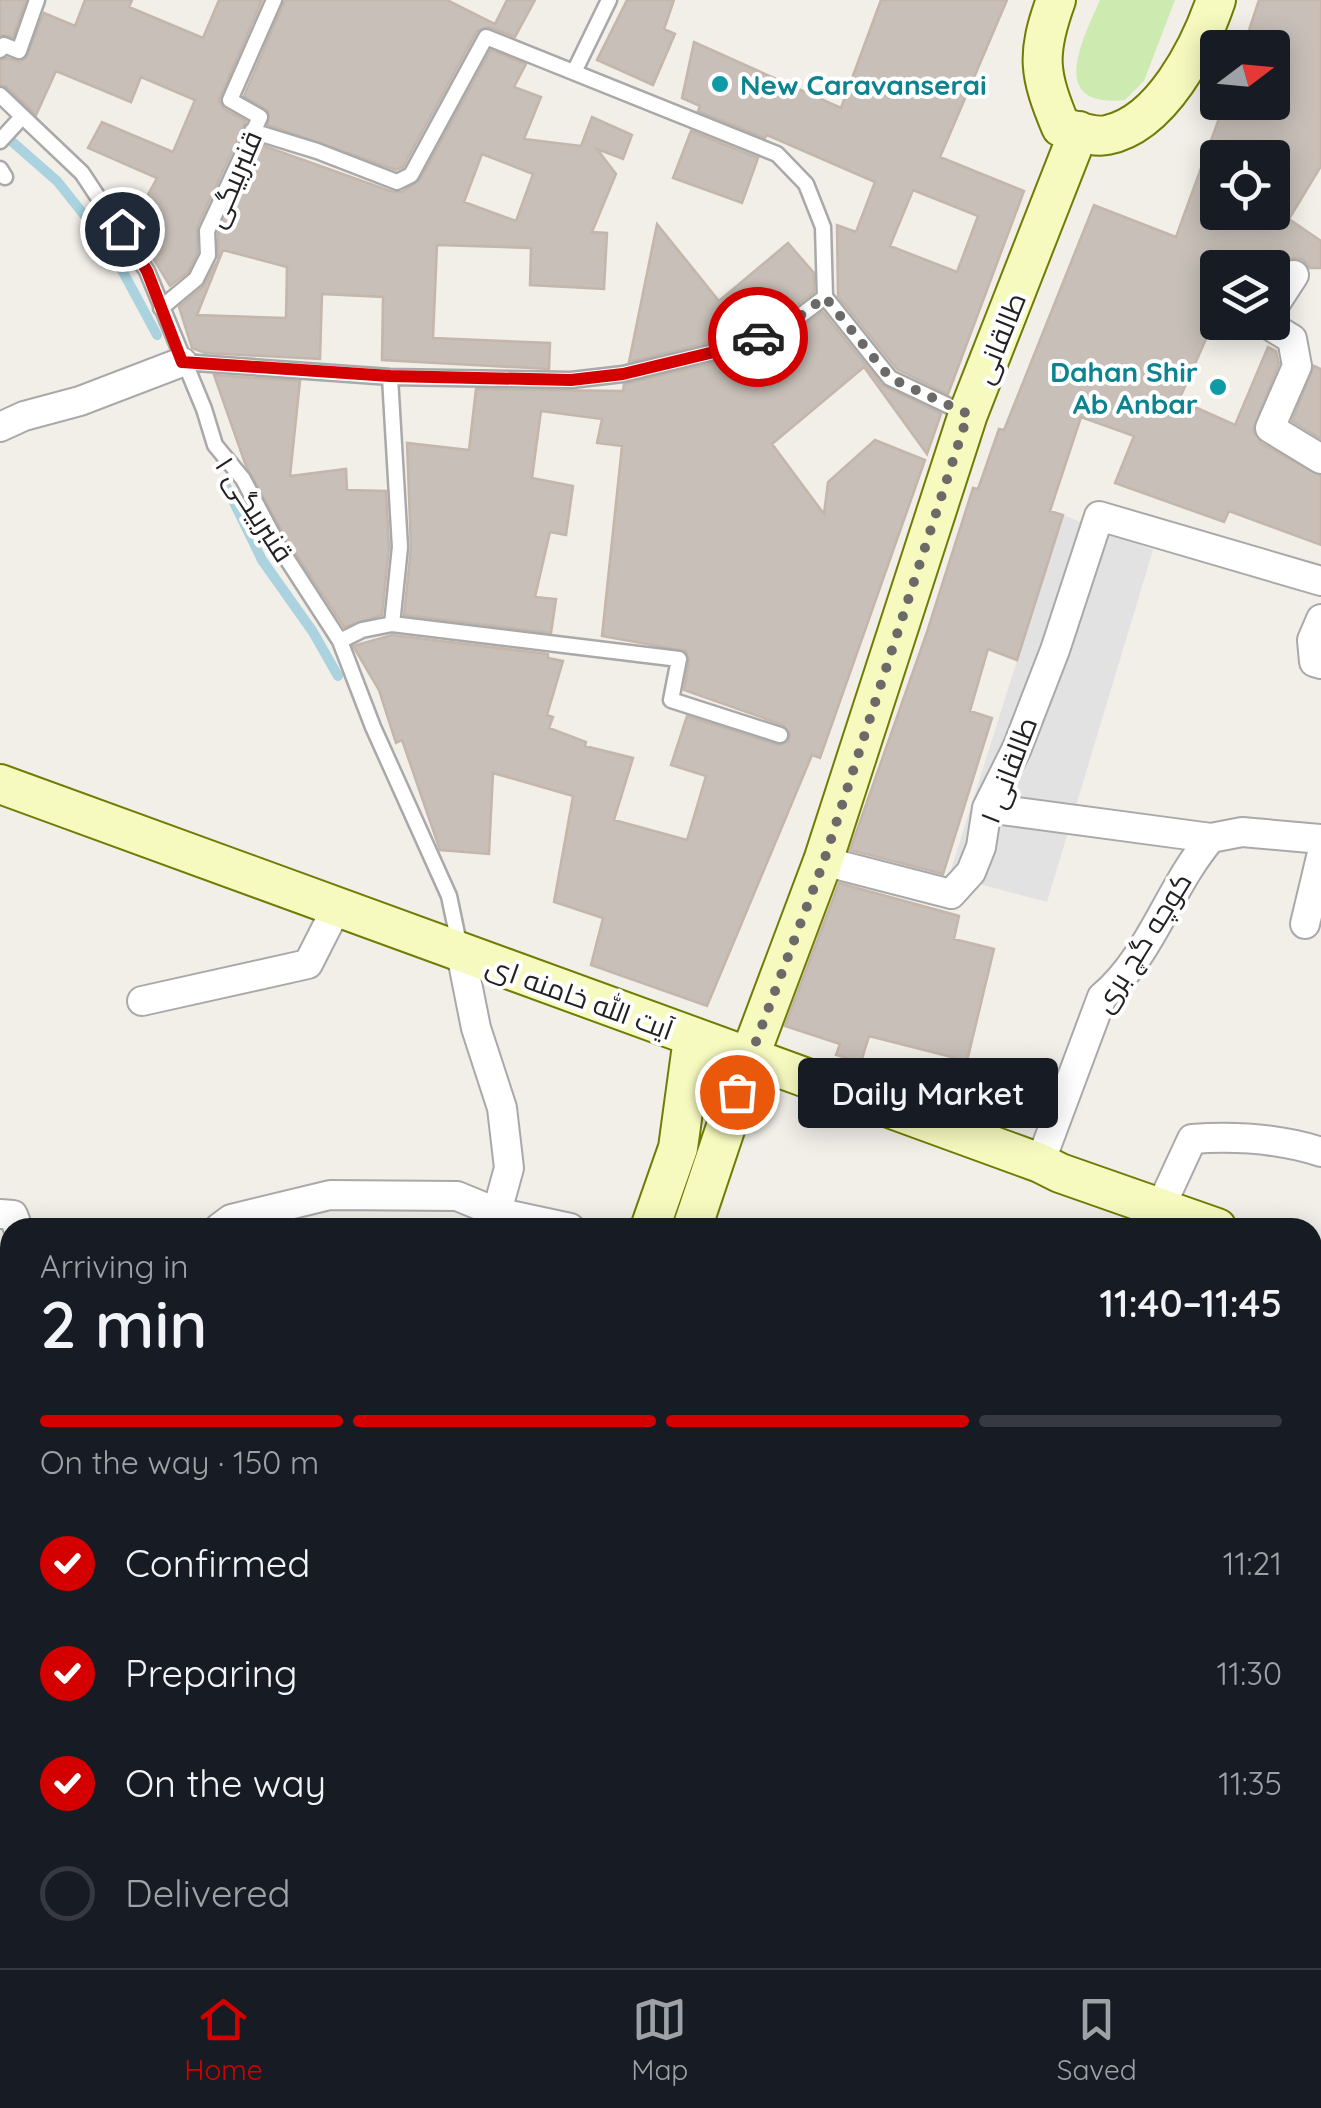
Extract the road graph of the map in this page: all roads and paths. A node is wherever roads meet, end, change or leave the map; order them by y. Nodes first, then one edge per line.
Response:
1 (38, 0) edge
2 (274, 0) edge
3 (610, 0) edge
4 (1056, 0) edge
5 (1216, 0) edge
6 (0, 50) edge
7 (575, 70) junction
8 (0, 96) edge
9 (21, 118) junction
10 (1079, 131) junction
11 (252, 132) junction
12 (0, 141) edge
13 (1294, 275) dead end
14 (1290, 281) edge
15 (825, 297) junction
16 (161, 308) junction
17 (1290, 337) edge
18 (182, 362) junction
19 (390, 376) junction
20 (968, 414) junction
21 (0, 426) edge
22 (1321, 459) edge
23 (1321, 581) edge
24 (1321, 619) edge
25 (392, 624) junction
26 (340, 640) junction
27 (1321, 664) edge
28 (780, 735) dead end
29 (0, 784) edge
30 (987, 808) junction
31 (1211, 838) junction
32 (1321, 839) edge
33 (1321, 857) edge
34 (824, 861) junction
35 (337, 907) junction
36 (1305, 924) dead end
37 (461, 954) junction
38 (142, 1001) dead end
39 (693, 1038) junction
40 (749, 1058) junction
41 (678, 1148) junction
42 (1321, 1152) edge
43 (714, 1158) junction
44 (1040, 1163) junction
45 (1160, 1208) junction
46 (235, 1218) edge
47 (492, 1218) edge
48 (496, 1218) edge
49 (654, 1218) edge
50 (695, 1218) edge
51 (1188, 1218) edge

1 - 6 lane
2 - 11 lane, قنبربیگی
3 - 7 lane
4 - 10 main road
5 - 10 main road
7 - 11 lane
7 - 15 lane
8 - 9 lane, قنبربیگی ۱
9 - 12 lane
9 - 16 lane, قنبربیگی ۱
10 - 20 main road, طالقانی
11 - 16 lane, قنبربیگی
13 - 14 street
15 - 19 lane
15 - 20 lane
16 - 18 lane, قنبربیگی ۱
17 - 22 street
18 - 19 lane
18 - 21 street
18 - 26 lane, قنبربیگی ۱
19 - 25 lane
20 - 34 main road, طالقانی
23 - 30 street, طالقانی ۱
24 - 27 street
25 - 26 lane
25 - 28 lane
26 - 37 lane, قنبربیگی ۱
29 - 35 main road, آیت الله خامنه ای
30 - 31 street
30 - 34 street, طالقانی ۱
31 - 32 street
31 - 44 street, کوچه گچ بری
33 - 36 street
34 - 40 main road, طالقانی
35 - 37 main road, آیت الله خامنه ای
35 - 38 street
37 - 39 main road, آیت الله خامنه ای
37 - 48 street
39 - 40 main road, آیت الله خامنه ای
39 - 41 main road
40 - 43 main road, طالقانی
40 - 44 main road, آیت الله خامنه ای
41 - 43 main road
41 - 49 main road
42 - 45 street
43 - 50 main road, طالقانی
44 - 45 main road, آیت الله خامنه ای
45 - 51 main road, آیت الله خامنه ای
46 - 47 street

